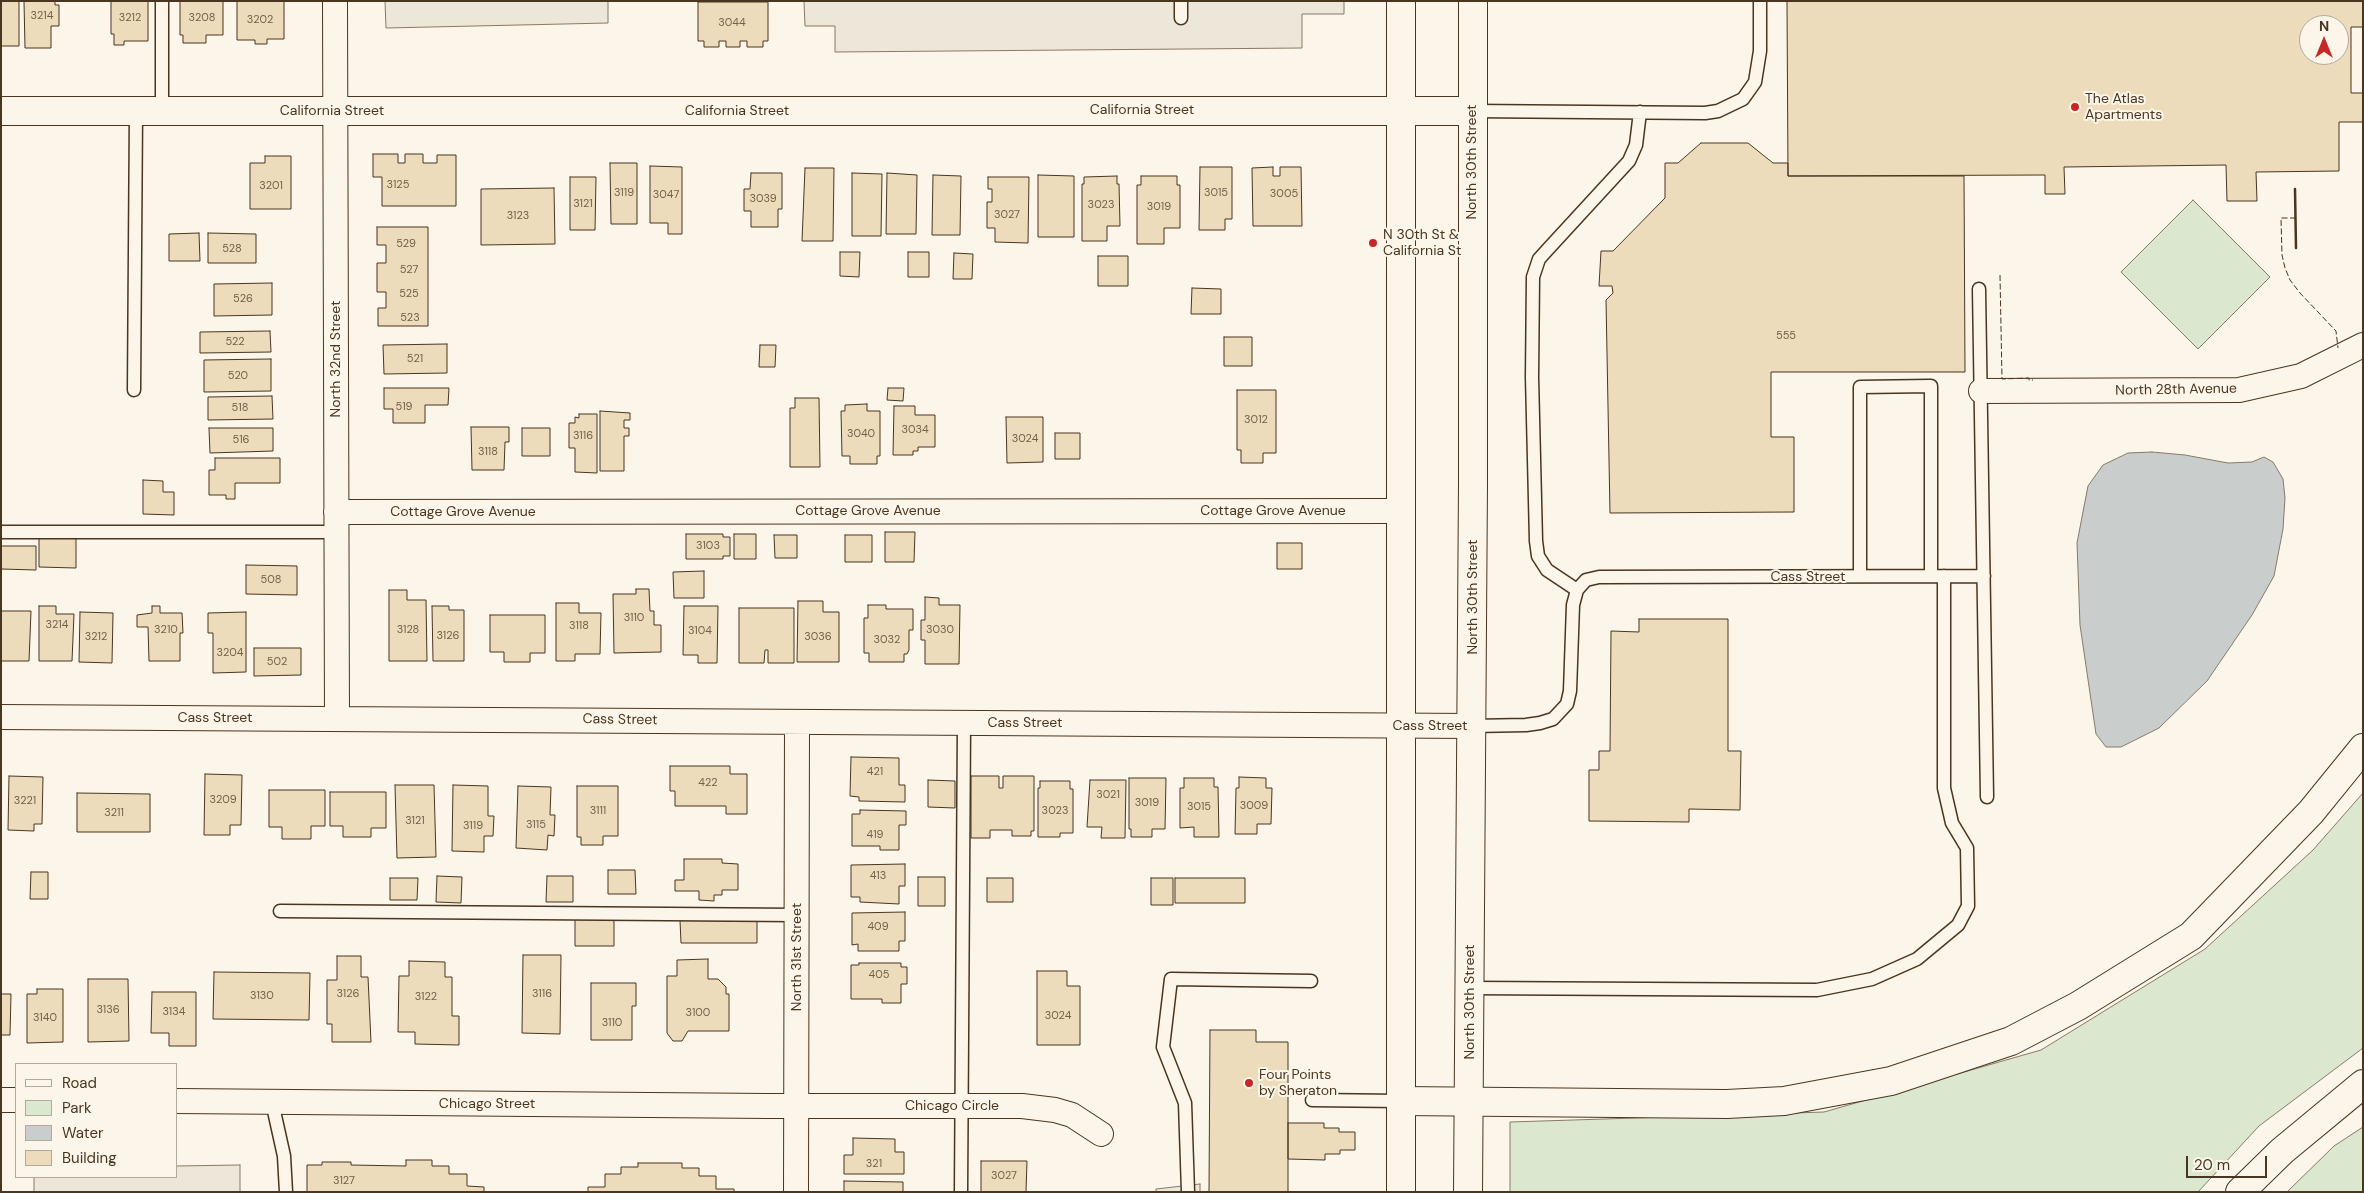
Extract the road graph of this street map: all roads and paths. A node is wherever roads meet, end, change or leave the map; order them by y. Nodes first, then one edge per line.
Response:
1 (162, 1) edge
2 (335, 1) edge
3 (1182, 1) edge
4 (1401, 1) edge
5 (1473, 1) edge
6 (1760, 1) edge
7 (1182, 18) dead end
8 (335, 110) junction
9 (1400, 110) junction
10 (1472, 110) junction
11 (1, 111) edge
12 (136, 111) junction
13 (162, 111) junction
14 (1640, 112) junction
15 (1979, 289) dead end
16 (2363, 346) edge
17 (134, 390) dead end
18 (1981, 391) junction
19 (1400, 510) junction
20 (336, 522) junction
21 (1, 532) edge
22 (1860, 576) junction
23 (1938, 576) junction
24 (1984, 576) junction
25 (1577, 590) junction
26 (1, 717) edge
27 (337, 718) junction
28 (797, 722) junction
29 (964, 723) junction
30 (1401, 725) junction
31 (1472, 726) junction
32 (2363, 748) edge
33 (1988, 797) dead end
34 (280, 910) dead end
35 (797, 916) junction
36 (1311, 981) dead end
37 (1470, 988) junction
38 (2363, 1084) edge
39 (1, 1100) edge
40 (15, 1100) edge
41 (1312, 1100) dead end
42 (178, 1101) edge
43 (1400, 1101) junction
44 (272, 1102) junction
45 (1470, 1102) junction
46 (797, 1106) junction
47 (962, 1106) junction
48 (1101, 1134) dead end
49 (286, 1192) edge
50 (796, 1192) edge
51 (960, 1192) edge
52 (1188, 1192) edge
53 (1401, 1192) edge
54 (1468, 1192) edge
55 (2240, 1192) edge

1 - 13 lane
2 - 8 street, North 32nd Street
3 - 7 lane
4 - 9 main road
5 - 10 main road, North 30th Street
6 - 14 lane
8 - 9 main road, California Street
8 - 13 main road, California Street
8 - 20 street, North 32nd Street
9 - 10 main road, California Street
9 - 19 main road
10 - 14 lane
10 - 31 main road, North 30th Street
11 - 12 main road, California Street
12 - 13 main road, California Street
12 - 17 lane
14 - 25 lane
15 - 18 lane
16 - 18 street, North 28th Avenue
18 - 24 lane
19 - 20 street, Cottage Grove Avenue
19 - 30 main road
20 - 21 lane
20 - 27 street, North 32nd Street
22 - 23 lane, Cass Street
22 - 23 lane
22 - 25 lane, Cass Street
23 - 24 lane, Cass Street
23 - 37 lane
24 - 33 lane
25 - 31 lane, Cass Street
26 - 27 street, Cass Street
27 - 28 street, Cass Street
28 - 29 street, Cass Street
28 - 35 street, North 31st Street
29 - 30 street, Cass Street
29 - 47 lane
30 - 31 street, Cass Street
30 - 43 main road
31 - 37 main road, North 30th Street
32 - 45 main road
34 - 35 lane
35 - 46 street, North 31st Street
36 - 52 lane
37 - 45 main road, North 30th Street
38 - 55 main road
39 - 40 street
41 - 43 lane
42 - 44 street, Chicago Street
43 - 45 main road
43 - 53 main road
44 - 46 street, Chicago Street
44 - 49 lane
45 - 54 main road, North 30th Street
46 - 47 street, Chicago Circle
46 - 50 street, North 31st Street
47 - 48 street, Chicago Circle
47 - 51 lane

